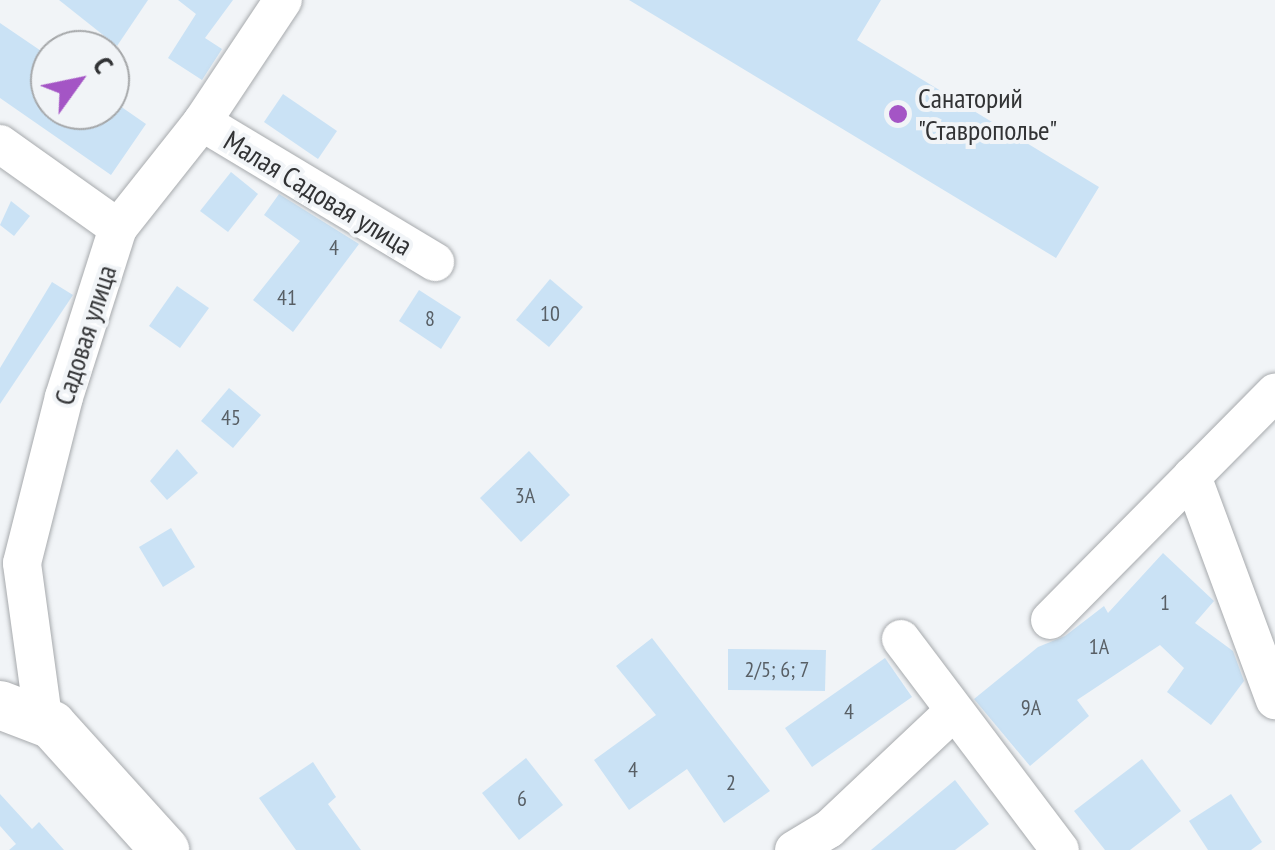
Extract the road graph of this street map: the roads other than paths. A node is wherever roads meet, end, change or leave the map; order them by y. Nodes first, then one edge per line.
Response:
1 (282, 0) edge
2 (202, 122) junction
3 (0, 144) edge
4 (118, 228) junction
5 (435, 262) dead end
6 (1275, 393) edge
7 (1192, 476) junction
8 (1050, 620) dead end
9 (901, 640) dead end
10 (1275, 700) edge
11 (21, 711) edge
12 (954, 712) junction
13 (165, 850) edge
14 (794, 850) edge
15 (1060, 850) edge

1 - 2 street, Садовая улица
2 - 4 street, Садовая улица
2 - 5 street, Малая Садовая улица
3 - 4 street
4 - 11 street, Садовая улица
6 - 7 street
7 - 8 street
7 - 10 street
9 - 12 street
11 - 13 main road
12 - 14 street
12 - 15 street

